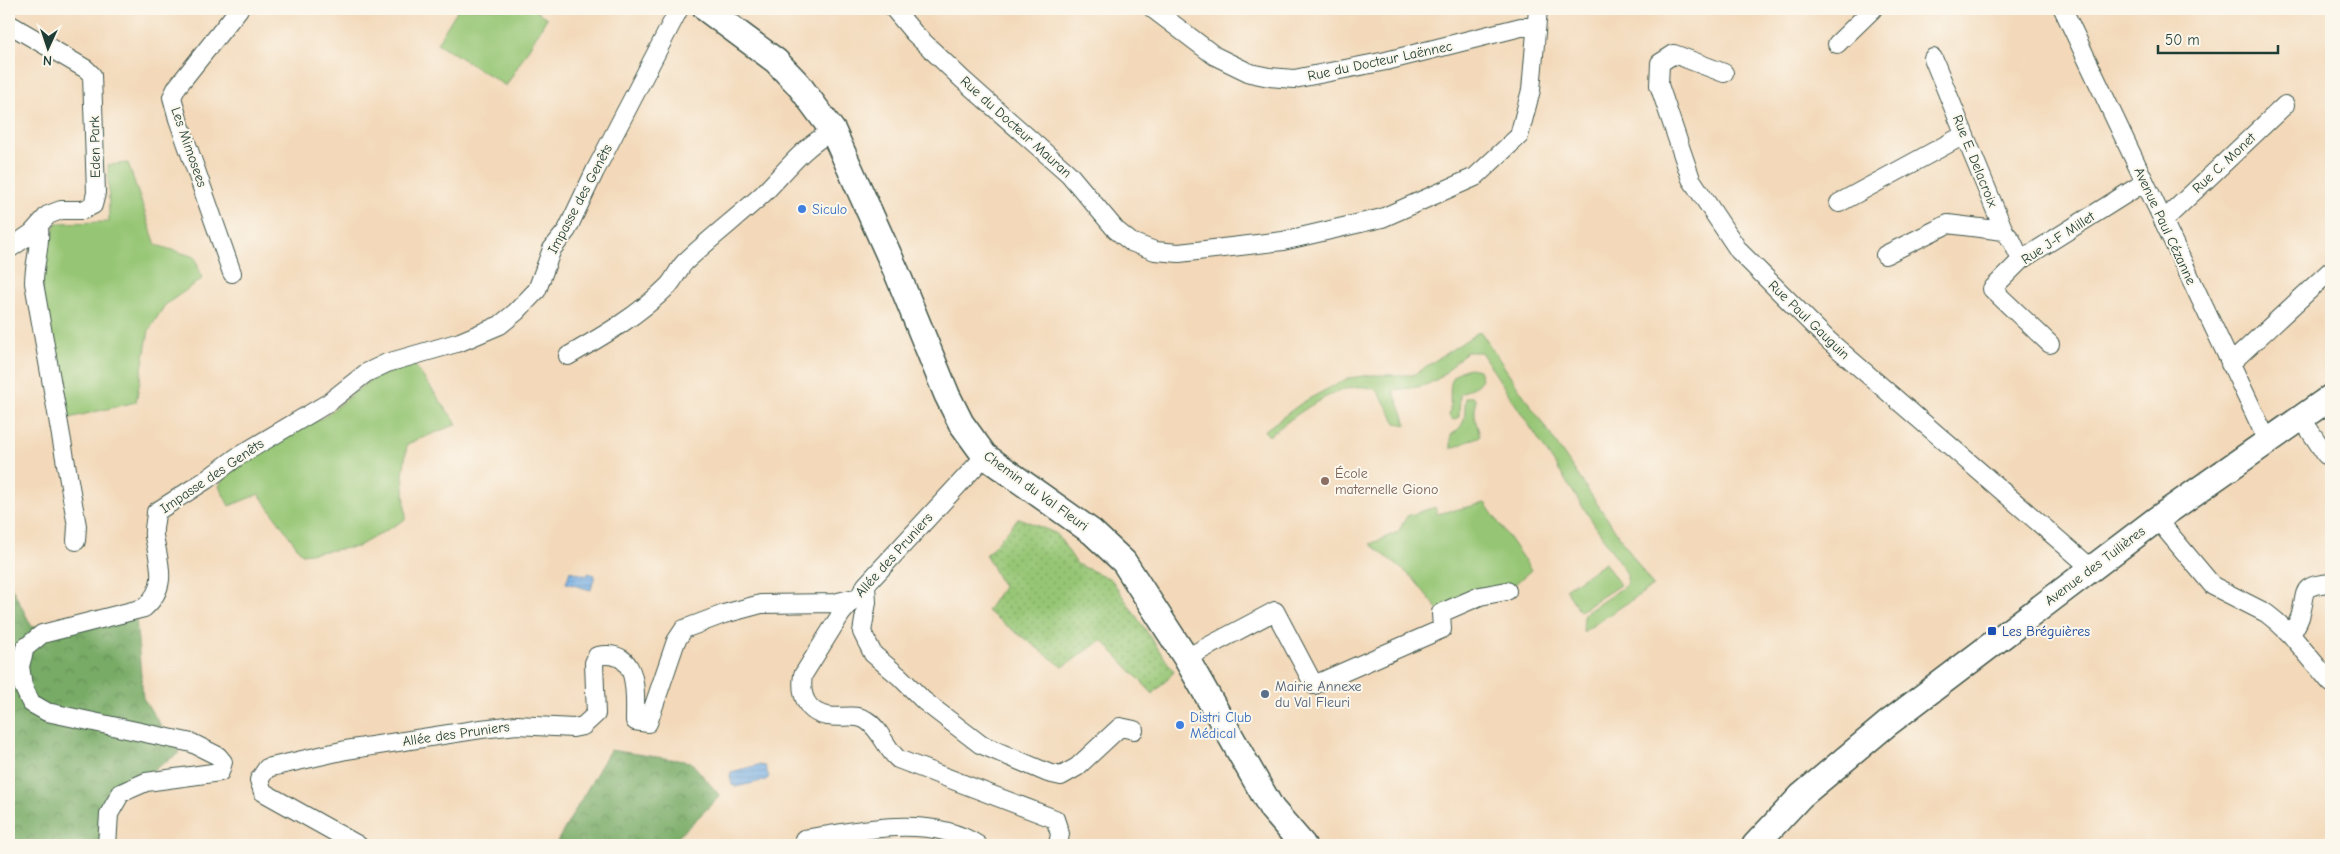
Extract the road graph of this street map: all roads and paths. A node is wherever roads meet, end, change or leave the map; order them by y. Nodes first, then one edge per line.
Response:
1 (239, 9) edge
2 (678, 9) edge
3 (706, 9) edge
4 (894, 9) edge
5 (1153, 9) edge
6 (1538, 9) edge
7 (1873, 9) edge
8 (2063, 9) edge
9 (1536, 27) junction
10 (12, 33) edge
11 (1837, 44) dead end
12 (1933, 58) dead end
13 (1724, 73) dead end
14 (2285, 105) dead end
15 (833, 131) junction
16 (1964, 135) junction
17 (2145, 182) junction
18 (1838, 203) dead end
19 (2163, 221) junction
20 (38, 226) junction
21 (2004, 231) junction
22 (9, 249) edge
23 (1885, 255) dead end
24 (2021, 260) junction
25 (2331, 270) edge
26 (232, 273) dead end
27 (2050, 344) dead end
28 (568, 356) dead end
29 (2230, 364) junction
30 (2331, 397) edge
31 (2302, 419) junction
32 (2268, 442) junction
33 (985, 456) junction
34 (2331, 457) edge
35 (2157, 519) junction
36 (76, 541) dead end
37 (2091, 568) junction
38 (2331, 583) edge
39 (866, 585) junction
40 (1507, 591) dead end
41 (852, 601) junction
42 (2291, 635) junction
43 (1186, 658) junction
44 (2331, 683) edge
45 (1134, 730) dead end
46 (804, 839) dead end
47 (107, 845) edge
48 (358, 845) edge
49 (978, 845) edge
50 (1058, 845) edge
51 (1303, 845) edge
52 (1755, 845) edge

1 - 26 street, Les Mimosees
2 - 47 street, Impasse des Genêts
3 - 15 street, Chemin du Val Fleuri
4 - 9 street, Rue du Docteur Mauran
5 - 9 street, Rue du Docteur Laënnec
6 - 9 street, Rue du Docteur Mauran
7 - 11 street
8 - 17 street, Avenue Paul Cézanne
10 - 20 street, Eden Park
12 - 16 street, Rue E. Delacroix
13 - 37 street, Rue Paul Gauguin
14 - 19 street, Rue C. Monet
15 - 28 street
15 - 33 street, Chemin du Val Fleuri
16 - 18 street
16 - 21 street, Rue E. Delacroix
17 - 19 street, Avenue Paul Cézanne
17 - 24 street, Rue J-F Millet
19 - 29 street, Avenue Paul Cézanne
20 - 22 street, Eden Park
20 - 36 street
21 - 23 street
21 - 24 street, Rue E. Delacroix
24 - 27 street, Rue J-F Millet
25 - 29 street
29 - 32 street, Avenue Paul Cézanne
30 - 31 street, Avenue des Tuilières
31 - 32 street, Avenue des Tuilières
31 - 34 street
32 - 35 street, Avenue des Tuilières
33 - 39 street, Allée des Pruniers
33 - 43 street, Chemin du Val Fleuri
35 - 37 street, Avenue des Tuilières
35 - 42 street
37 - 52 street, Avenue des Tuilières
38 - 42 street
39 - 41 street, Allée des Pruniers
39 - 45 street
40 - 43 street
41 - 48 street, Allée des Pruniers
41 - 50 street
42 - 44 street
43 - 51 street, Chemin du Val Fleuri
46 - 49 street

